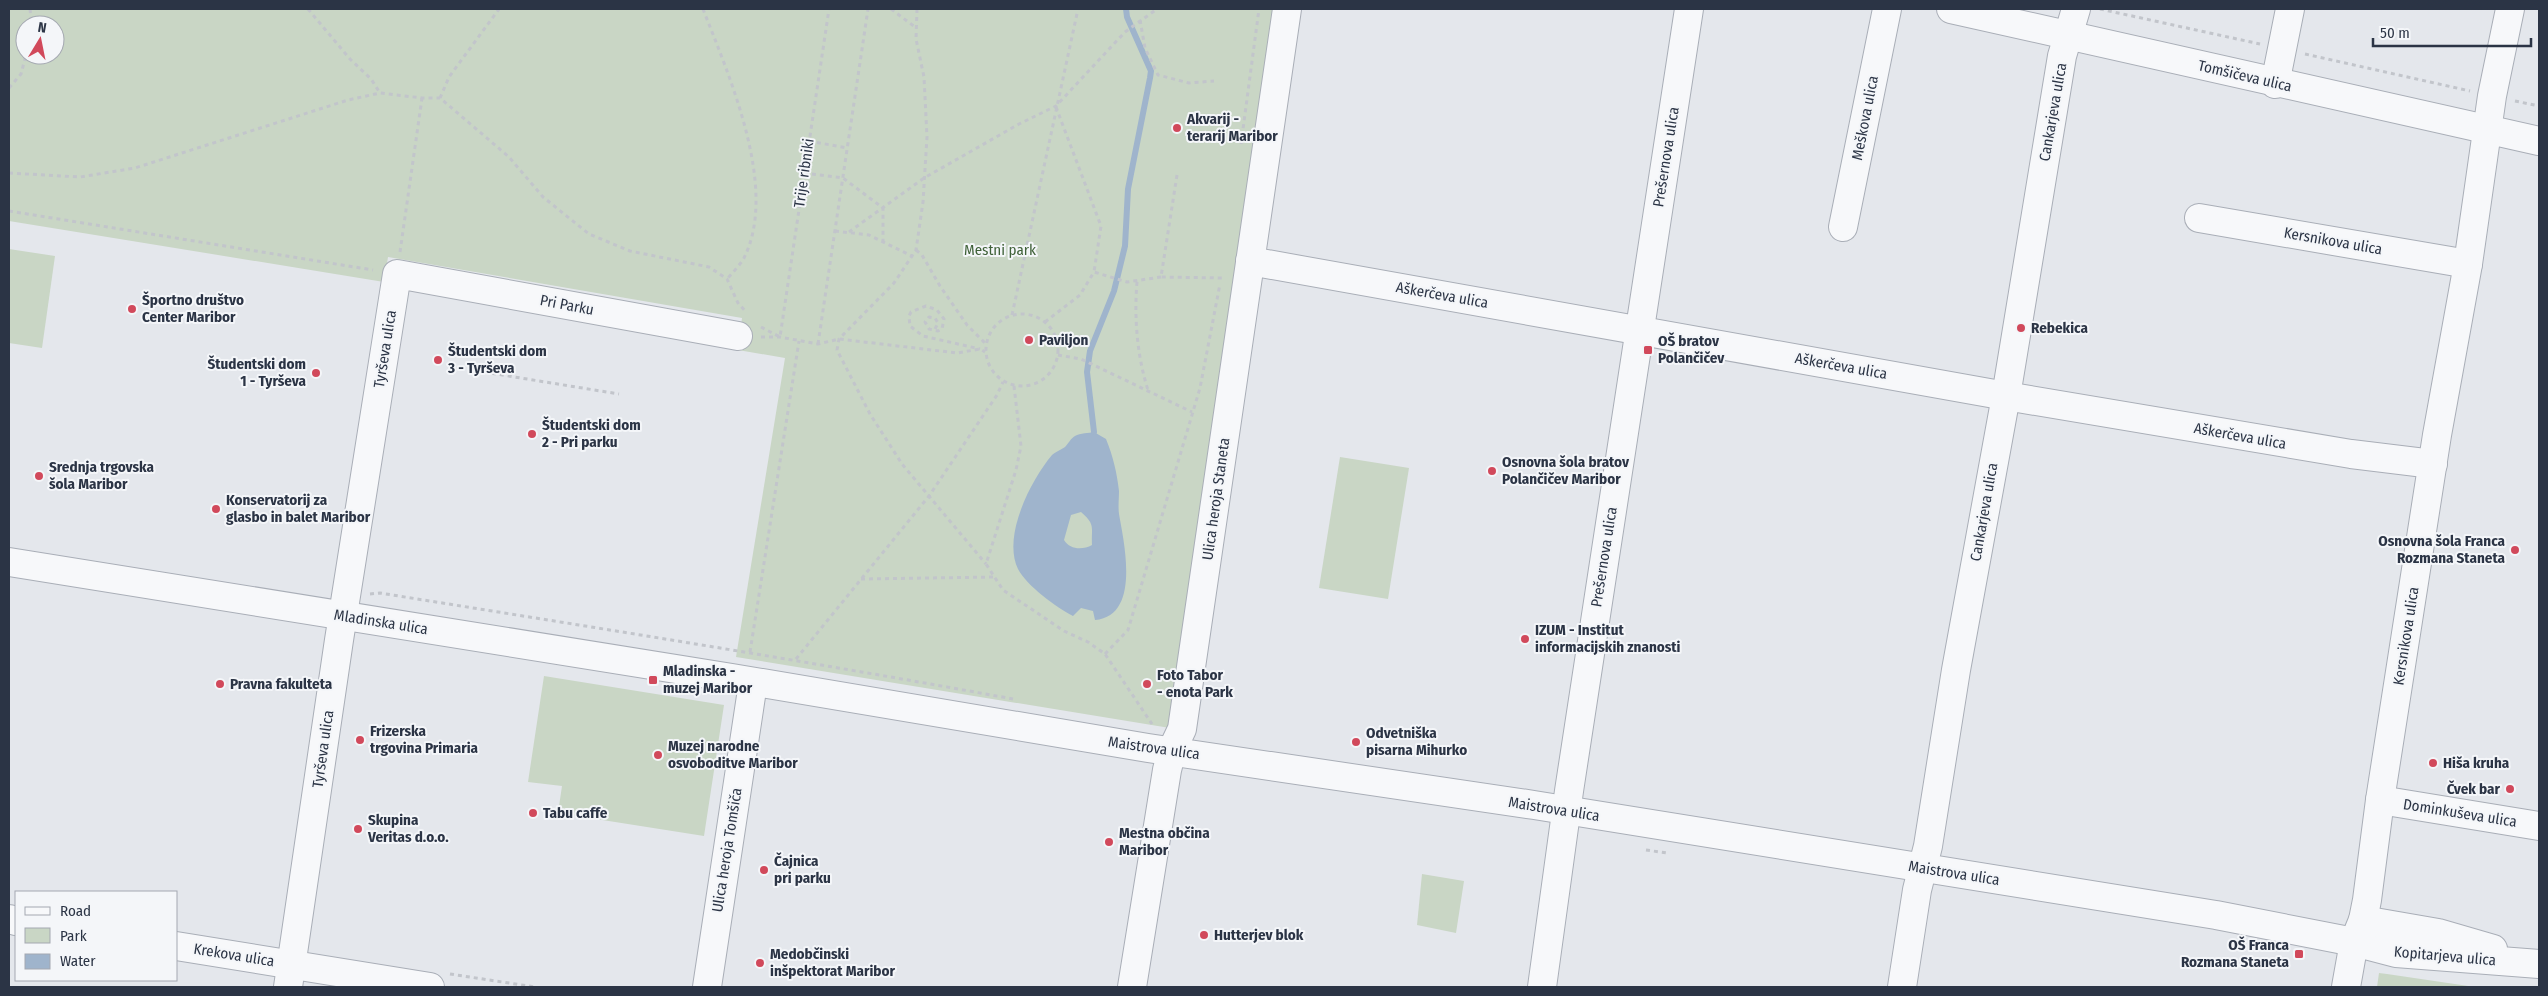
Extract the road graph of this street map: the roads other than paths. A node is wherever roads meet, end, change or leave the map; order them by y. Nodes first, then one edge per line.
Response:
1 (1287, 9) edge
2 (1689, 9) edge
3 (1887, 9) edge
4 (1951, 9) edge
5 (2076, 9) edge
6 (2290, 9) edge
7 (2510, 9) edge
8 (2067, 36) junction
9 (2275, 84) junction
10 (2486, 130) junction
11 (2539, 141) edge
12 (2199, 218) dead end
13 (1843, 227) dead end
14 (1250, 261) junction
15 (2468, 264) junction
16 (397, 274) joint
17 (748, 326) road end
18 (1639, 329) junction
19 (2006, 396) junction
20 (2433, 464) junction
21 (9, 562) edge
22 (343, 616) junction
23 (753, 682) junction
24 (1172, 750) junction
25 (2380, 800) junction
26 (1566, 811) junction
27 (2539, 826) edge
28 (1922, 868) junction
29 (2359, 931) junction
30 (178, 947) edge
31 (2538, 964) edge
32 (290, 976) edge
33 (430, 987) edge
34 (706, 987) edge
35 (1132, 987) edge
36 (1542, 987) edge
37 (1902, 987) edge
38 (2346, 987) edge

1 - 14 street, Ulica heroja Staneta
2 - 18 street, Prešernova ulica
3 - 13 street, Meškova ulica
4 - 8 street, Tomšičeva ulica
5 - 8 street, Cankarjeva ulica
6 - 9 street
7 - 10 street, Kersnikova ulica
8 - 9 street, Tomšičeva ulica
8 - 19 street, Cankarjeva ulica
9 - 10 street, Tomšičeva ulica
10 - 11 street, Tomšičeva ulica
10 - 15 street, Kersnikova ulica
12 - 15 street, Kersnikova ulica
14 - 18 street, Aškerčeva ulica
14 - 24 street, Ulica heroja Staneta
15 - 20 street, Kersnikova ulica
16 - 17 street, Pri Parku
16 - 22 street, Tyrševa ulica
18 - 19 street, Aškerčeva ulica
18 - 26 street, Prešernova ulica
19 - 20 street, Aškerčeva ulica
19 - 28 street, Cankarjeva ulica
20 - 25 street, Kersnikova ulica
21 - 22 street, Mladinska ulica
22 - 23 street, Mladinska ulica
22 - 32 street, Tyrševa ulica
23 - 24 street, Maistrova ulica
23 - 34 street, Ulica heroja Tomšiča
24 - 26 street, Maistrova ulica
24 - 35 street, Ulica heroja Staneta
25 - 27 street, Dominkuševa ulica
25 - 29 street, Kersnikova ulica
26 - 28 street, Maistrova ulica
26 - 36 street, Prešernova ulica
28 - 29 street, Maistrova ulica
28 - 37 street, Cankarjeva ulica
29 - 31 street, Kopitarjeva ulica
29 - 38 street, Kersnikova ulica
30 - 32 street, Krekova ulica
32 - 33 street, Krekova ulica

